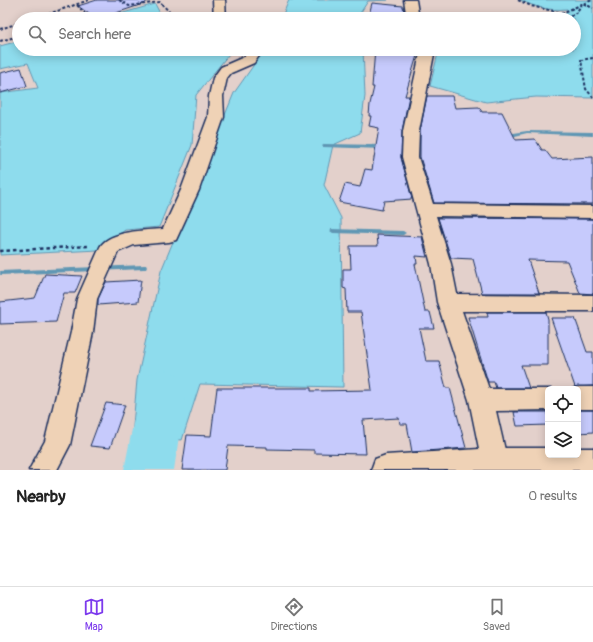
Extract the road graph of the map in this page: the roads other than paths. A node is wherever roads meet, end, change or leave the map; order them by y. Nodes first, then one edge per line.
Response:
1 (219, 0) edge
2 (410, 0) edge
3 (220, 12) edge
4 (412, 12) edge
5 (253, 56) edge
6 (427, 56) edge
7 (425, 210) junction
8 (593, 212) edge
9 (448, 302) junction
10 (593, 303) edge
11 (581, 398) edge
12 (593, 398) edge
13 (545, 399) edge
14 (481, 400) junction
15 (495, 463) junction
16 (593, 463) edge
17 (42, 470) edge
18 (386, 470) edge

1 - 3 street
2 - 4 street
5 - 17 street
6 - 7 street
7 - 8 street
7 - 9 street
9 - 10 street
9 - 14 street
11 - 12 street
13 - 14 street
14 - 15 street
15 - 16 street
15 - 18 street

